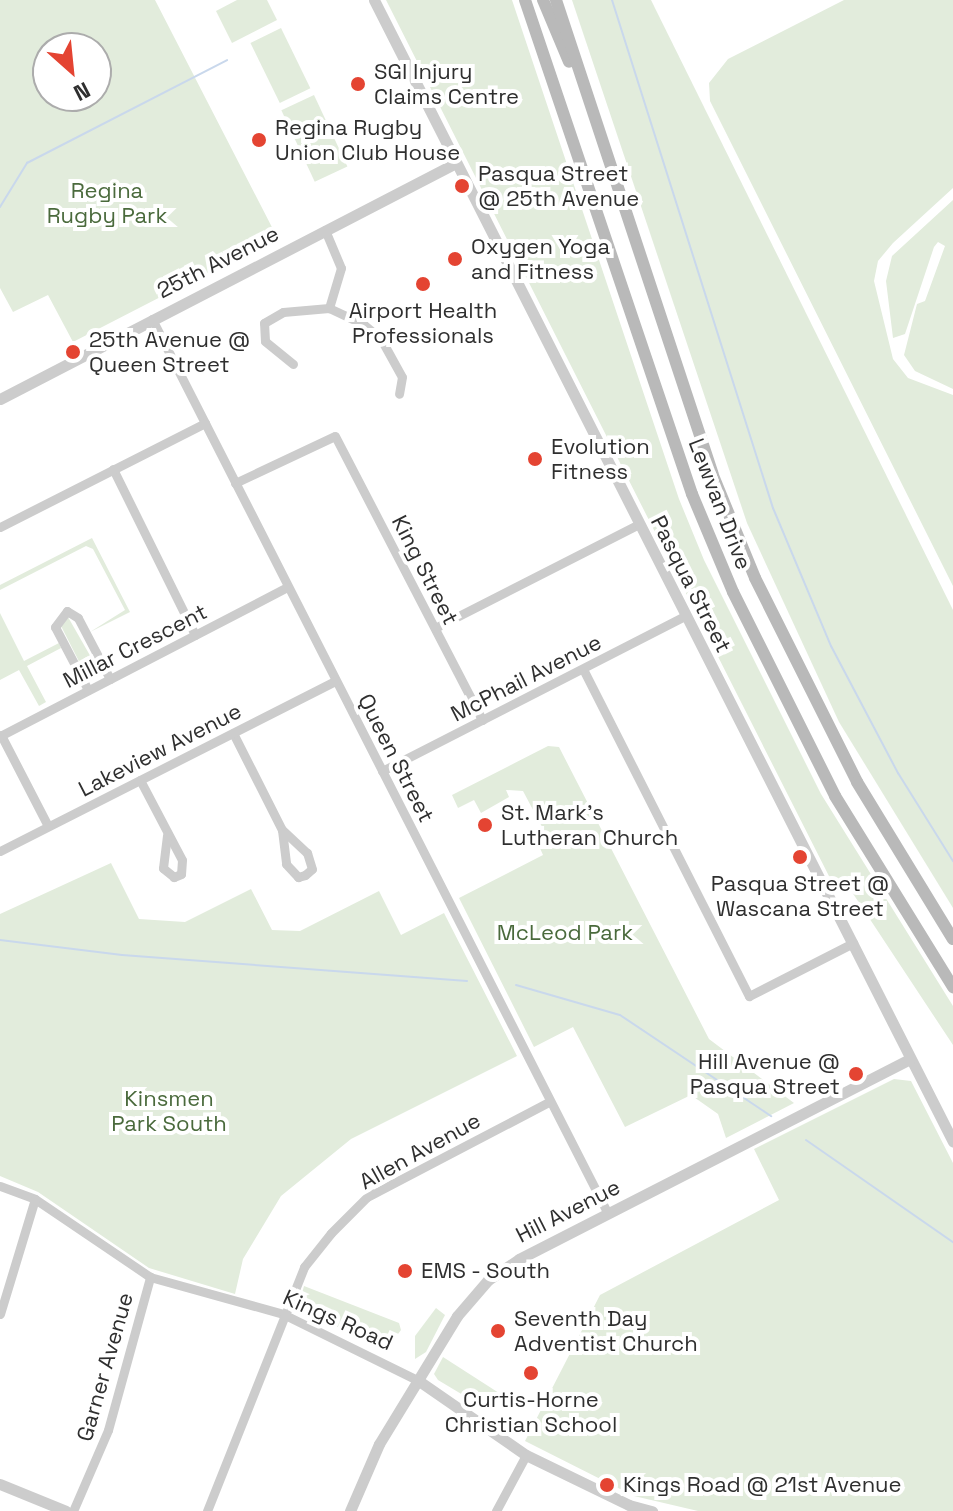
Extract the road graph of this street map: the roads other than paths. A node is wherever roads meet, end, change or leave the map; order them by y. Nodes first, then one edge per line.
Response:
1 (374, 0) edge
2 (525, 0) edge
3 (543, 0) edge
4 (556, 0) edge
5 (601, 139) junction
6 (456, 163) junction
7 (325, 230) junction
8 (329, 308) junction
9 (152, 319) junction
10 (293, 364) dead end
11 (399, 394) dead end
12 (0, 399) edge
13 (205, 423) junction
14 (113, 469) junction
15 (235, 483) junction
16 (639, 524) junction
17 (0, 527) edge
18 (287, 587) junction
19 (685, 616) junction
20 (435, 628) junction
21 (195, 635) junction
22 (583, 669) junction
23 (110, 679) junction
24 (335, 681) junction
25 (88, 690) junction
26 (482, 720) junction
27 (233, 733) junction
28 (0, 735) edge
29 (382, 771) junction
30 (140, 780) junction
31 (48, 826) junction
32 (282, 830) junction
33 (167, 835) dead end
34 (0, 851) edge
35 (953, 939) edge
36 (853, 943) junction
37 (953, 987) edge
38 (910, 1059) junction
39 (549, 1102) junction
40 (953, 1142) edge
41 (0, 1186) edge
42 (35, 1199) junction
43 (608, 1214) junction
44 (150, 1277) junction
45 (0, 1314) edge
46 (283, 1314) junction
47 (419, 1381) junction
48 (526, 1455) junction
49 (0, 1484) edge
50 (628, 1508) edge
51 (66, 1511) edge
52 (73, 1511) edge
53 (207, 1511) edge
54 (350, 1511) edge
55 (496, 1511) edge
56 (652, 1511) edge

1 - 6 street, Pasqua Street
2 - 37 main road, Lewvan Drive
3 - 5 main road
4 - 5 main road, Lewvan Drive
5 - 35 main road, Lewvan Drive
6 - 7 street, 25th Avenue
6 - 16 street, Pasqua Street
7 - 8 street
7 - 9 street, 25th Avenue
8 - 10 street
8 - 11 street
9 - 12 street, 25th Avenue
9 - 13 street, Queen Street
13 - 14 street
13 - 15 street, Queen Street
14 - 17 street
14 - 21 street
15 - 18 street, Queen Street
15 - 20 street, King Street
16 - 19 street, Pasqua Street
16 - 20 street
18 - 21 street, Millar Crescent
18 - 24 street, Queen Street
19 - 22 street, McPhail Avenue
19 - 36 street, Pasqua Street
20 - 26 street, King Street
21 - 23 street, Millar Crescent
22 - 26 street, McPhail Avenue
22 - 36 street
23 - 25 street, Millar Crescent
23 - 25 street
24 - 27 street, Lakeview Avenue
24 - 29 street, Queen Street
25 - 28 street, Millar Crescent
26 - 29 street, McPhail Avenue
27 - 30 street, Lakeview Avenue
27 - 32 street
28 - 31 street
29 - 39 street, Queen Street
30 - 31 street, Lakeview Avenue
30 - 33 street
31 - 34 street, Lakeview Avenue
32 - 32 street
36 - 38 street, Pasqua Street
38 - 40 street, Pasqua Street
38 - 43 street, Hill Avenue
39 - 43 street, Queen Street
39 - 46 street, Allen Avenue
41 - 42 street, Kings Road
42 - 44 street, Kings Road
42 - 45 street
43 - 47 street, Hill Avenue
44 - 46 street, Kings Road
44 - 52 street, Garner Avenue
46 - 47 street, Kings Road
46 - 53 street, Allen Avenue
47 - 48 street, Kings Road
47 - 54 street, Hill Avenue
48 - 50 street, Kings Road
48 - 55 street
49 - 51 street
50 - 56 street, Kings Road

